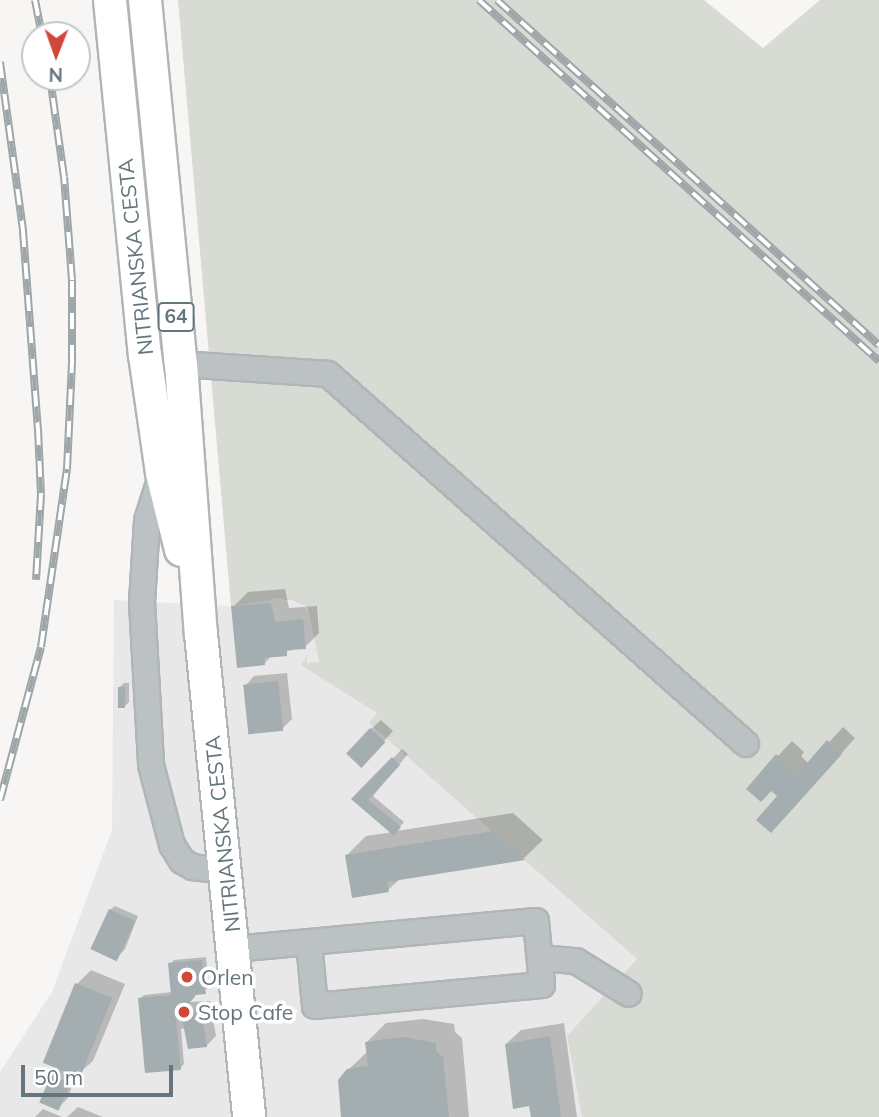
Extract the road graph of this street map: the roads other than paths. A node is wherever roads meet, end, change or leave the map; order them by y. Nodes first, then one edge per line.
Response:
1 (110, 0) edge
2 (145, 0) edge
3 (181, 364) junction
4 (162, 473) junction
5 (201, 634) junction
6 (746, 744) dead end
7 (226, 871) junction
8 (309, 942) junction
9 (234, 949) junction
10 (540, 958) junction
11 (629, 994) dead end
12 (249, 1117) edge

1 - 4 main road, NITRIANSKA CESTA / 64
2 - 3 main road, NITRIANSKA CESTA / 64
3 - 5 main road, NITRIANSKA CESTA / 64
3 - 6 lane
4 - 5 main road, NITRIANSKA CESTA / 64
4 - 7 lane
5 - 7 main road, NITRIANSKA CESTA / 64
7 - 9 main road, NITRIANSKA CESTA / 64
8 - 9 lane
8 - 10 lane
8 - 10 lane
9 - 12 main road, NITRIANSKA CESTA / 64
10 - 11 lane

